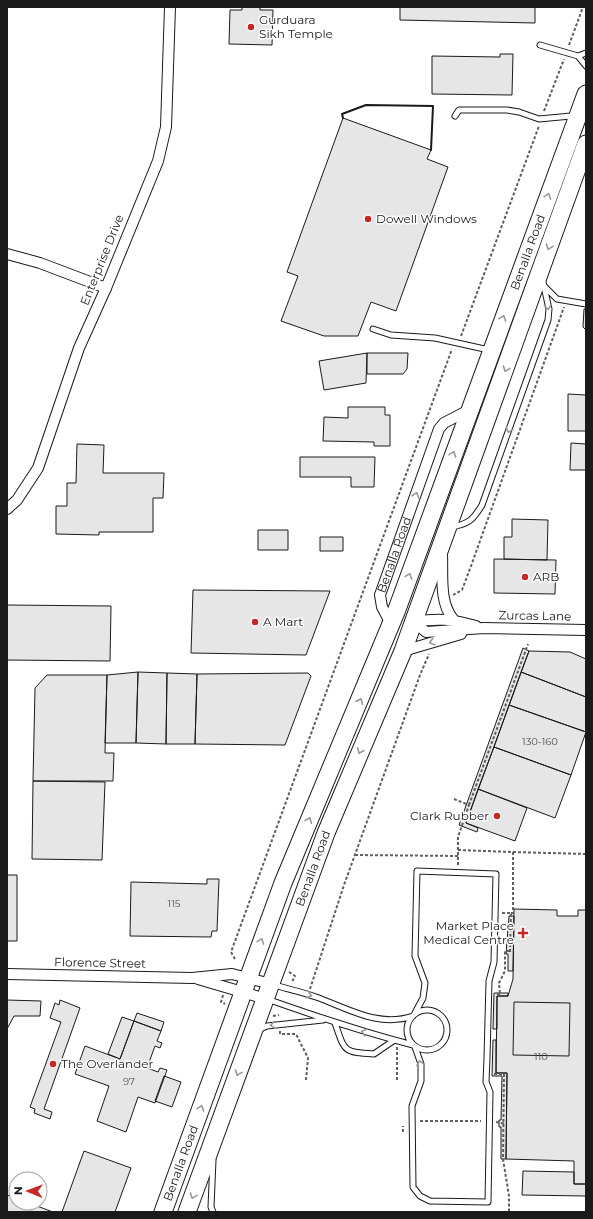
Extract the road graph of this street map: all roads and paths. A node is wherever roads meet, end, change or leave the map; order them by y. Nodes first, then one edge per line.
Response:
1 (170, 7) edge
2 (583, 7) edge
3 (540, 46) dead end
4 (566, 52) junction
5 (586, 53) edge
6 (578, 56) junction
7 (586, 66) edge
8 (583, 102) edge
9 (455, 116) dead end
10 (541, 119) junction
11 (586, 147) edge
12 (7, 254) edge
13 (542, 269) junction
14 (543, 286) junction
15 (106, 288) junction
16 (586, 304) edge
17 (373, 329) dead end
18 (518, 335) junction
19 (458, 343) junction
20 (491, 350) junction
21 (7, 509) edge
22 (448, 528) junction
23 (442, 544) junction
24 (393, 618) junction
25 (453, 619) junction
26 (414, 622) junction
27 (484, 628) junction
28 (586, 630) edge
29 (528, 644) dead end
30 (403, 651) junction
31 (429, 654) dead end
32 (454, 799) dead end
33 (469, 805) junction
34 (513, 852) dead end
35 (586, 854) edge
36 (355, 855) junction
37 (495, 913) junction
38 (235, 959) dead end
39 (7, 974) edge
40 (192, 978) junction
41 (246, 986) junction
42 (310, 990) dead end
43 (268, 992) junction
44 (496, 994) dead end
45 (414, 1015) junction
46 (326, 1020) junction
47 (335, 1023) junction
48 (252, 1037) junction
49 (393, 1041) junction
50 (414, 1046) junction
51 (494, 1066) dead end
52 (412, 1121) junction
53 (490, 1122) junction
54 (505, 1124) junction
55 (215, 1137) junction
56 (163, 1212) edge
57 (187, 1212) edge
58 (213, 1212) edge
59 (508, 1212) edge

1 - 15 street, Enterprise Drive
2 - 4 path
3 - 4 lane
4 - 6 lane
4 - 10 path
5 - 6 lane
6 - 7 lane
8 - 10 lane
20 -> 8 highway, Benalla Road
9 - 10 lane
10 - 19 path
11 -> 13 highway, Benalla Road
12 - 15 street
13 - 14 lane, Benalla Road
13 - 18 highway, Benalla Road
14 - 16 lane
14 -> 22 lane, Benalla Road
15 - 21 street, Enterprise Drive
17 - 19 lane
18 - 20 highway
18 -> 22 highway, Benalla Road
19 - 20 lane
19 - 38 path
24 -> 20 highway, Benalla Road
22 - 23 highway, Benalla Road
23 - 25 street
23 - 26 highway, Benalla Road
24 - 26 highway
41 -> 24 highway, Benalla Road
25 - 26 street, Zurcas Lane
25 - 27 street, Zurcas Lane
26 - 27 street, Zurcas Lane
26 - 30 highway, Benalla Road
27 - 28 street, Zurcas Lane
27 -> 30 street, Zurcas Lane
29 - 33 path
30 -> 43 highway, Benalla Road
31 - 36 path
32 - 33 path
33 - 36 path
34 - 35 path
36 - 42 path
37 - 44 path
37 - 45 lane
37 - 53 lane
39 - 40 street, Florence Street
40 - 41 street, Florence Street
40 - 41 street, Florence Street
41 - 43 street, Florence Street
41 - 43 street, Florence Street
56 -> 41 highway, Benalla Road
43 -> 45 lane
43 - 46 lane
43 - 48 highway, Benalla Road
45 - 50 lane
45 - 50 lane
46 - 47 lane
46 -> 48 lane
49 -> 47 lane
47 - 49 lane
48 -> 55 highway, Benalla Road
49 - 50 lane
52 -> 50 lane
51 - 54 path
52 - 53 path
52 - 53 lane
53 - 54 path
54 - 59 path
55 -> 57 highway, Benalla Road
55 - 58 lane

